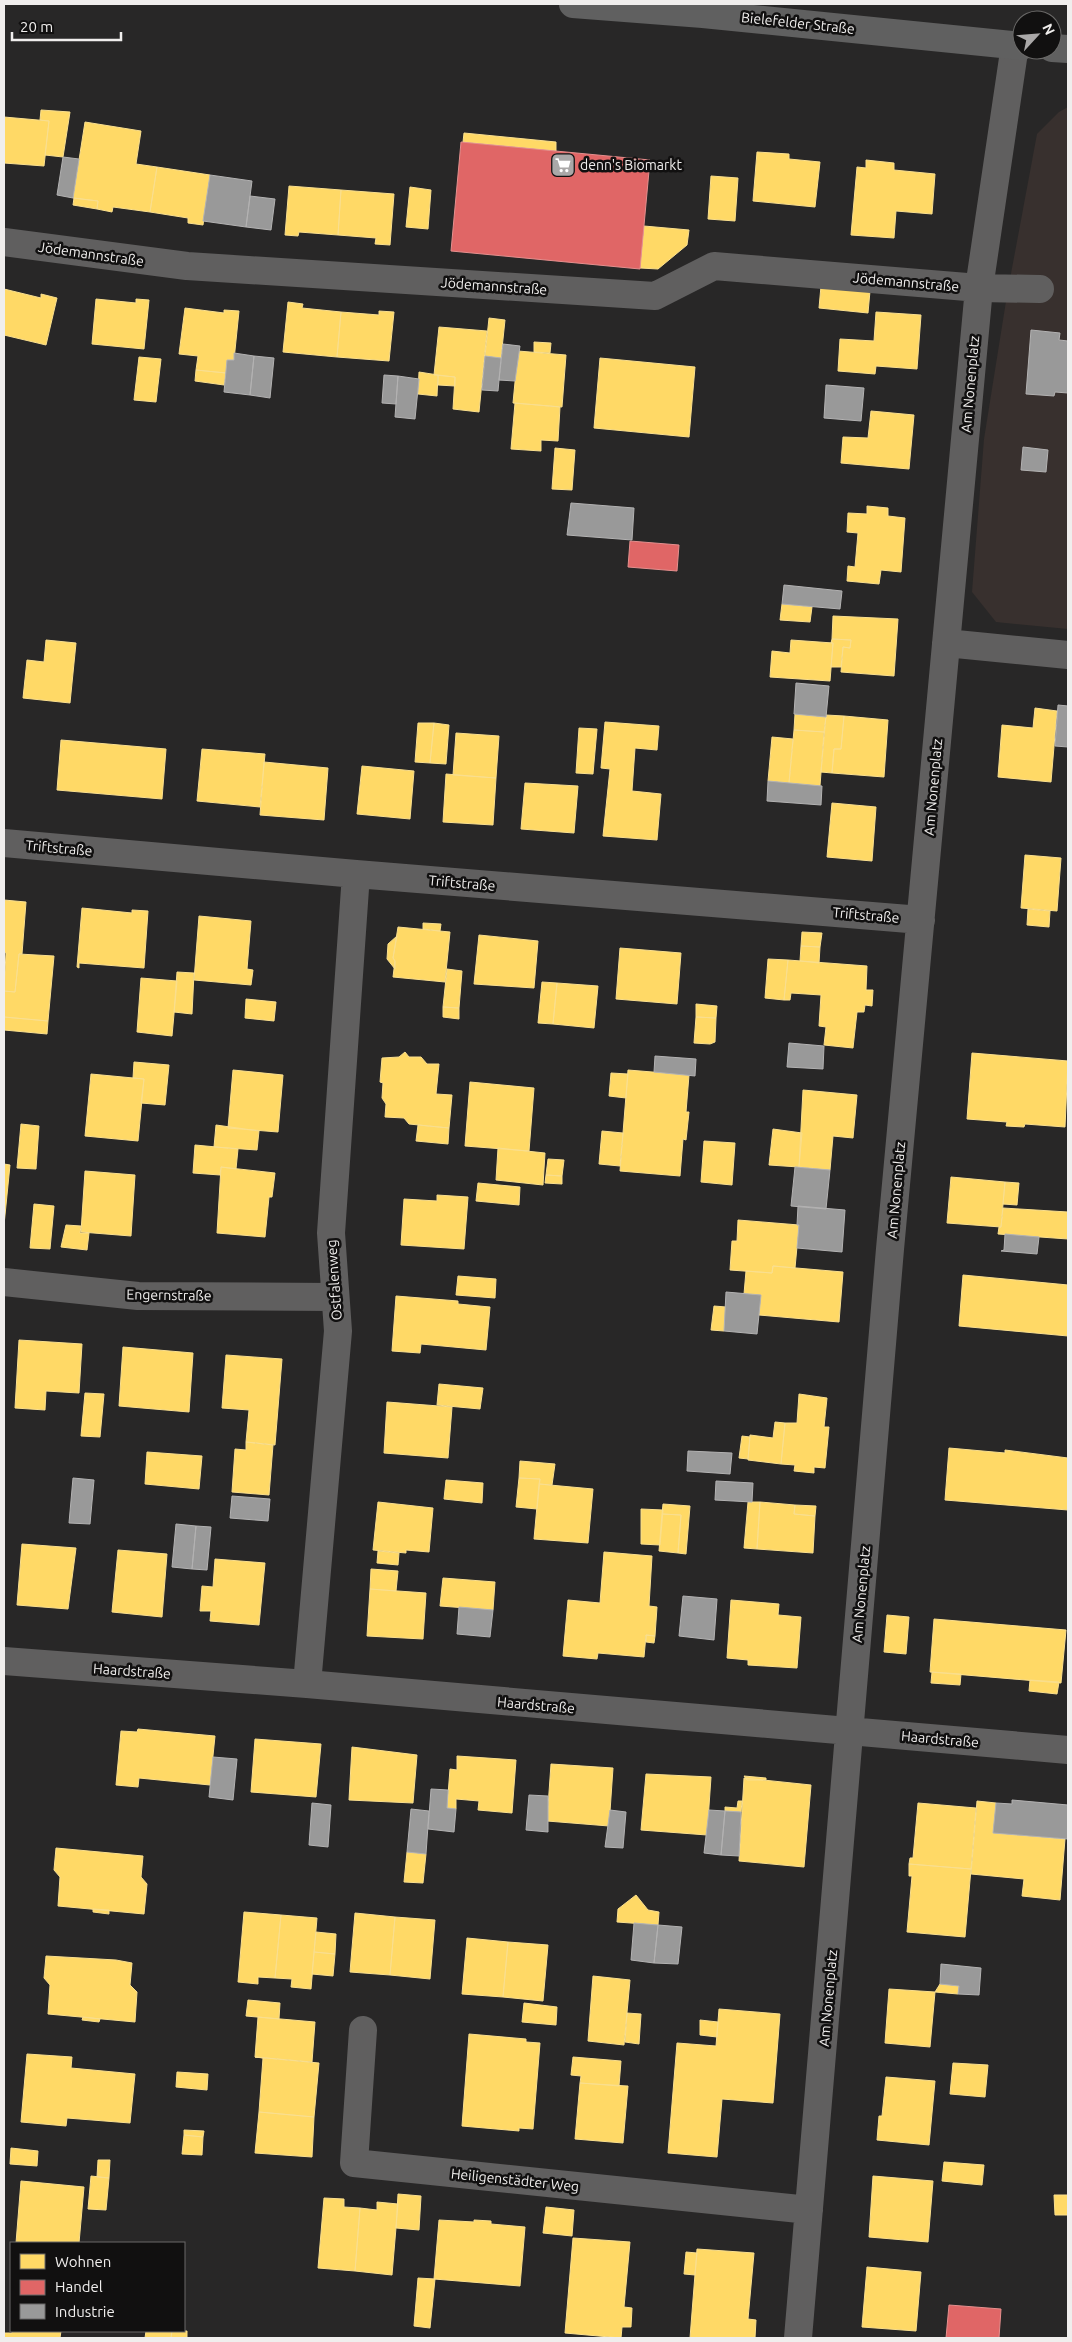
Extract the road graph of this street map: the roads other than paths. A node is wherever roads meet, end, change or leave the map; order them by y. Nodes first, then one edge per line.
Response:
1 (573, 4) edge
2 (1012, 44) edge
3 (1016, 60) edge
4 (4, 242) edge
5 (979, 288) junction
6 (1040, 288) dead end
7 (946, 644) junction
8 (1068, 655) edge
9 (4, 842) edge
10 (356, 874) junction
11 (921, 920) junction
12 (4, 1282) edge
13 (334, 1297) junction
14 (4, 1661) edge
15 (307, 1684) junction
16 (850, 1731) junction
17 (1068, 1750) edge
18 (363, 2030) dead end
19 (809, 2210) junction
20 (798, 2338) edge

1 - 2 main road, Bielefelder Straße
3 - 5 street, Am Nonenplatz
4 - 5 street, Jödemannstraße
5 - 6 street, Jödemannstraße
5 - 7 street, Am Nonenplatz
7 - 8 street
7 - 11 street, Am Nonenplatz
9 - 10 street, Triftstraße
10 - 11 street, Triftstraße
10 - 13 street, Ostfalenweg
11 - 16 street, Am Nonenplatz
12 - 13 street, Engernstraße
13 - 15 street, Ostfalenweg
14 - 15 street, Haardstraße
15 - 16 street, Haardstraße
16 - 17 street, Haardstraße
16 - 19 street, Am Nonenplatz
18 - 19 street, Heiligenstädter Weg
19 - 20 street, Am Nonenplatz

